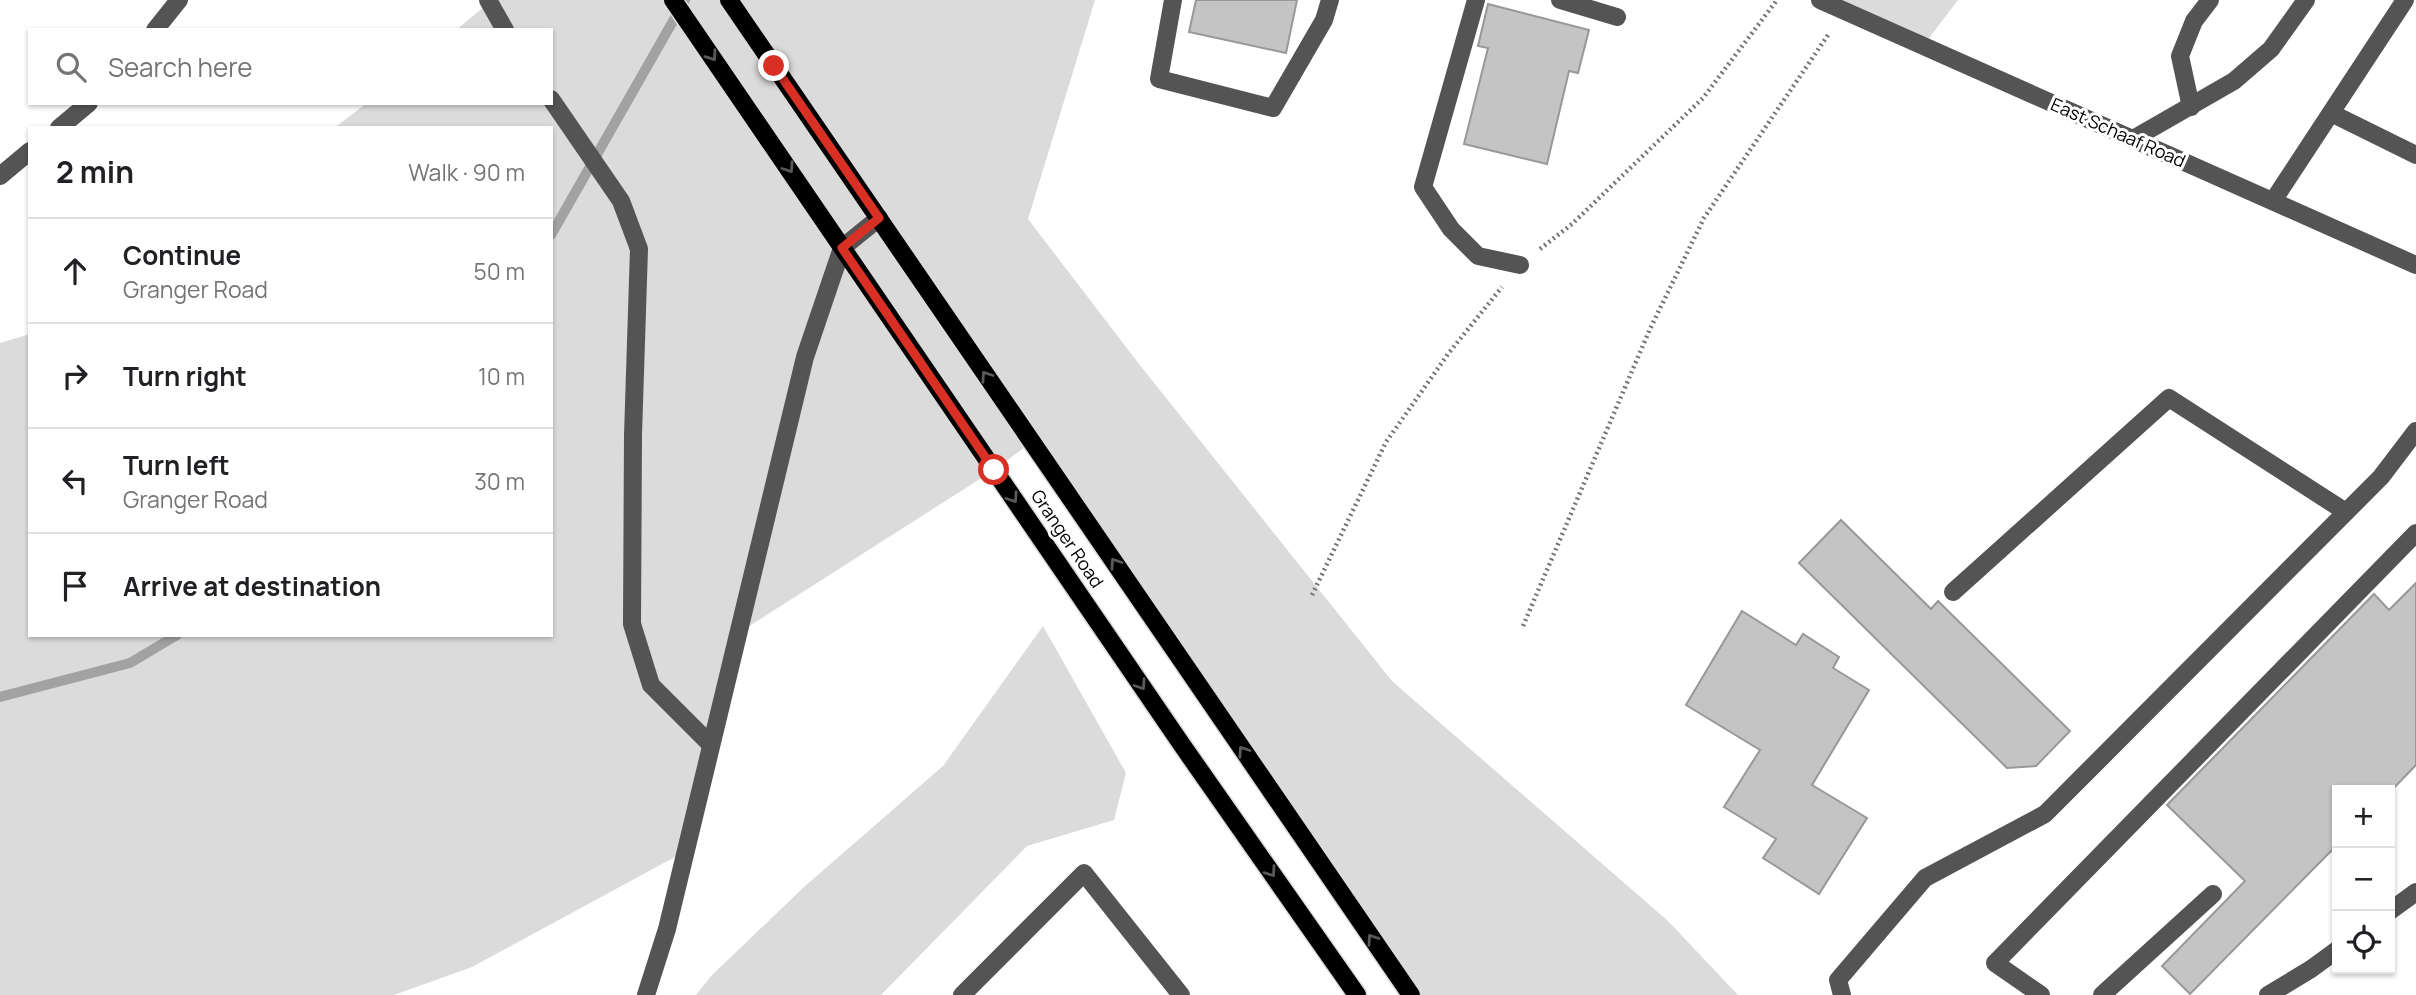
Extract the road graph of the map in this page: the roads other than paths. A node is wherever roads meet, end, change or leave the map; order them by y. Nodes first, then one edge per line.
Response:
1 (179, 0) edge
2 (488, 0) edge
3 (673, 0) edge
4 (729, 0) edge
5 (1172, 0) edge
6 (1330, 0) edge
7 (1476, 0) edge
8 (1560, 0) edge
9 (1820, 0) edge
10 (2210, 0) edge
11 (2306, 0) edge
12 (2405, 0) edge
13 (1617, 17) dead end
14 (157, 28) edge
15 (504, 28) edge
16 (553, 101) edge
17 (87, 105) edge
18 (2191, 107) junction
19 (2331, 113) junction
20 (61, 126) edge
21 (2133, 139) junction
22 (28, 154) edge
23 (2416, 155) edge
24 (0, 176) edge
25 (2273, 201) junction
26 (879, 218) junction
27 (842, 248) junction
28 (1520, 265) dead end
29 (2416, 265) edge
30 (2416, 431) edge
31 (2346, 512) junction
32 (2416, 533) edge
33 (1953, 592) dead end
34 (711, 745) junction
35 (2416, 892) edge
36 (2213, 894) dead end
37 (2395, 907) edge
38 (2332, 953) edge
39 (646, 995) edge
40 (962, 995) edge
41 (1181, 995) edge
42 (1357, 995) edge
43 (1410, 995) edge
44 (1842, 995) edge
45 (2041, 995) edge
46 (2102, 995) edge
47 (2267, 995) edge

1 - 14 street
2 - 15 street
3 -> 27 main road, Granger Road
4 - 26 main road, Granger Road
5 - 6 street
7 - 28 street
8 - 13 street
9 - 21 street, East Schaaf Road
10 - 18 street
11 - 18 street
12 - 19 street
16 - 34 street
17 - 20 street
18 - 21 street
19 - 23 street
19 - 25 street
21 - 25 street, East Schaaf Road
22 - 24 street
25 - 29 street, East Schaaf Road
26 - 27 street
43 -> 26 main road, Granger Road
27 - 34 street
27 -> 42 main road, Granger Road
30 - 31 street
31 - 33 street
31 - 44 street
32 - 45 street
34 - 39 street
35 - 37 street
36 - 46 street
38 - 47 street
40 - 41 street

